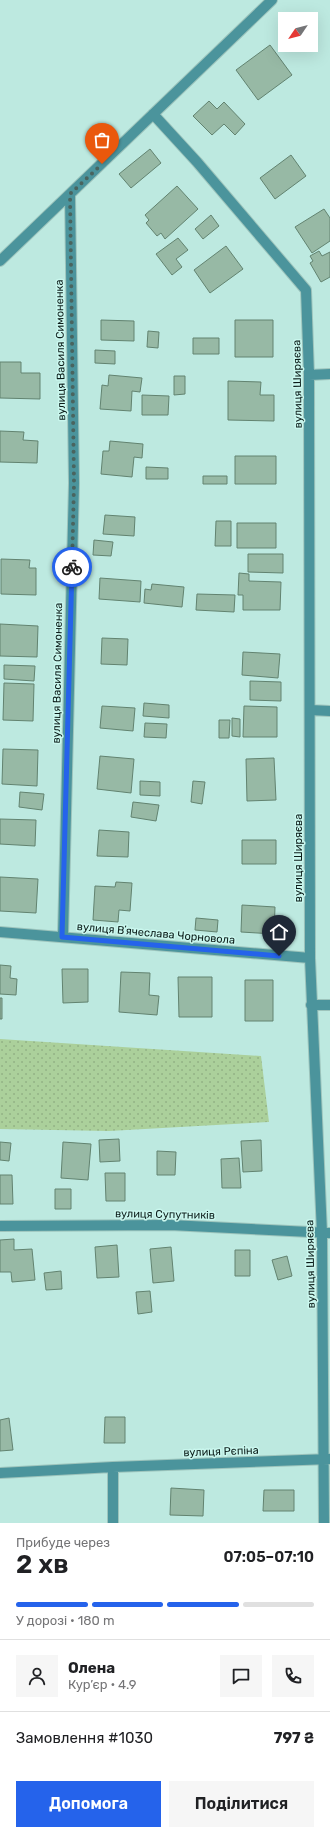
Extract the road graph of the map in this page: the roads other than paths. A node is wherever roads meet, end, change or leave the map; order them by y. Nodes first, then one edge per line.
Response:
1 (272, 0) edge
2 (154, 114) junction
3 (70, 194) junction
4 (0, 261) edge
5 (330, 374) edge
6 (310, 375) junction
7 (310, 710) junction
8 (330, 711) edge
9 (0, 932) edge
10 (62, 937) junction
11 (310, 958) junction
12 (311, 1005) junction
13 (330, 1005) edge
14 (0, 1226) edge
15 (326, 1233) edge
16 (327, 1459) edge
17 (113, 1467) junction
18 (0, 1473) edge
19 (112, 1523) edge
20 (324, 1523) edge

1 - 2 street
2 - 3 street
2 - 6 street, вулиця Ширяєва
3 - 4 street
3 - 10 street, вулиця Василя Симоненка
5 - 6 street
6 - 7 street, вулиця Ширяєва
7 - 8 street
7 - 11 street, вулиця Ширяєва
9 - 10 street, вулиця Вʼячеслава Чорновола
10 - 11 street, вулиця Вʼячеслава Чорновола
11 - 12 street, вулиця Ширяєва
12 - 13 street
12 - 15 street, вулиця Ширяєва
14 - 15 street, вулиця Супутників
15 - 16 street, вулиця Ширяєва
16 - 17 street, вулиця Рєпіна
16 - 20 street, вулиця Ширяєва
17 - 18 street, вулиця Рєпіна
17 - 19 street

